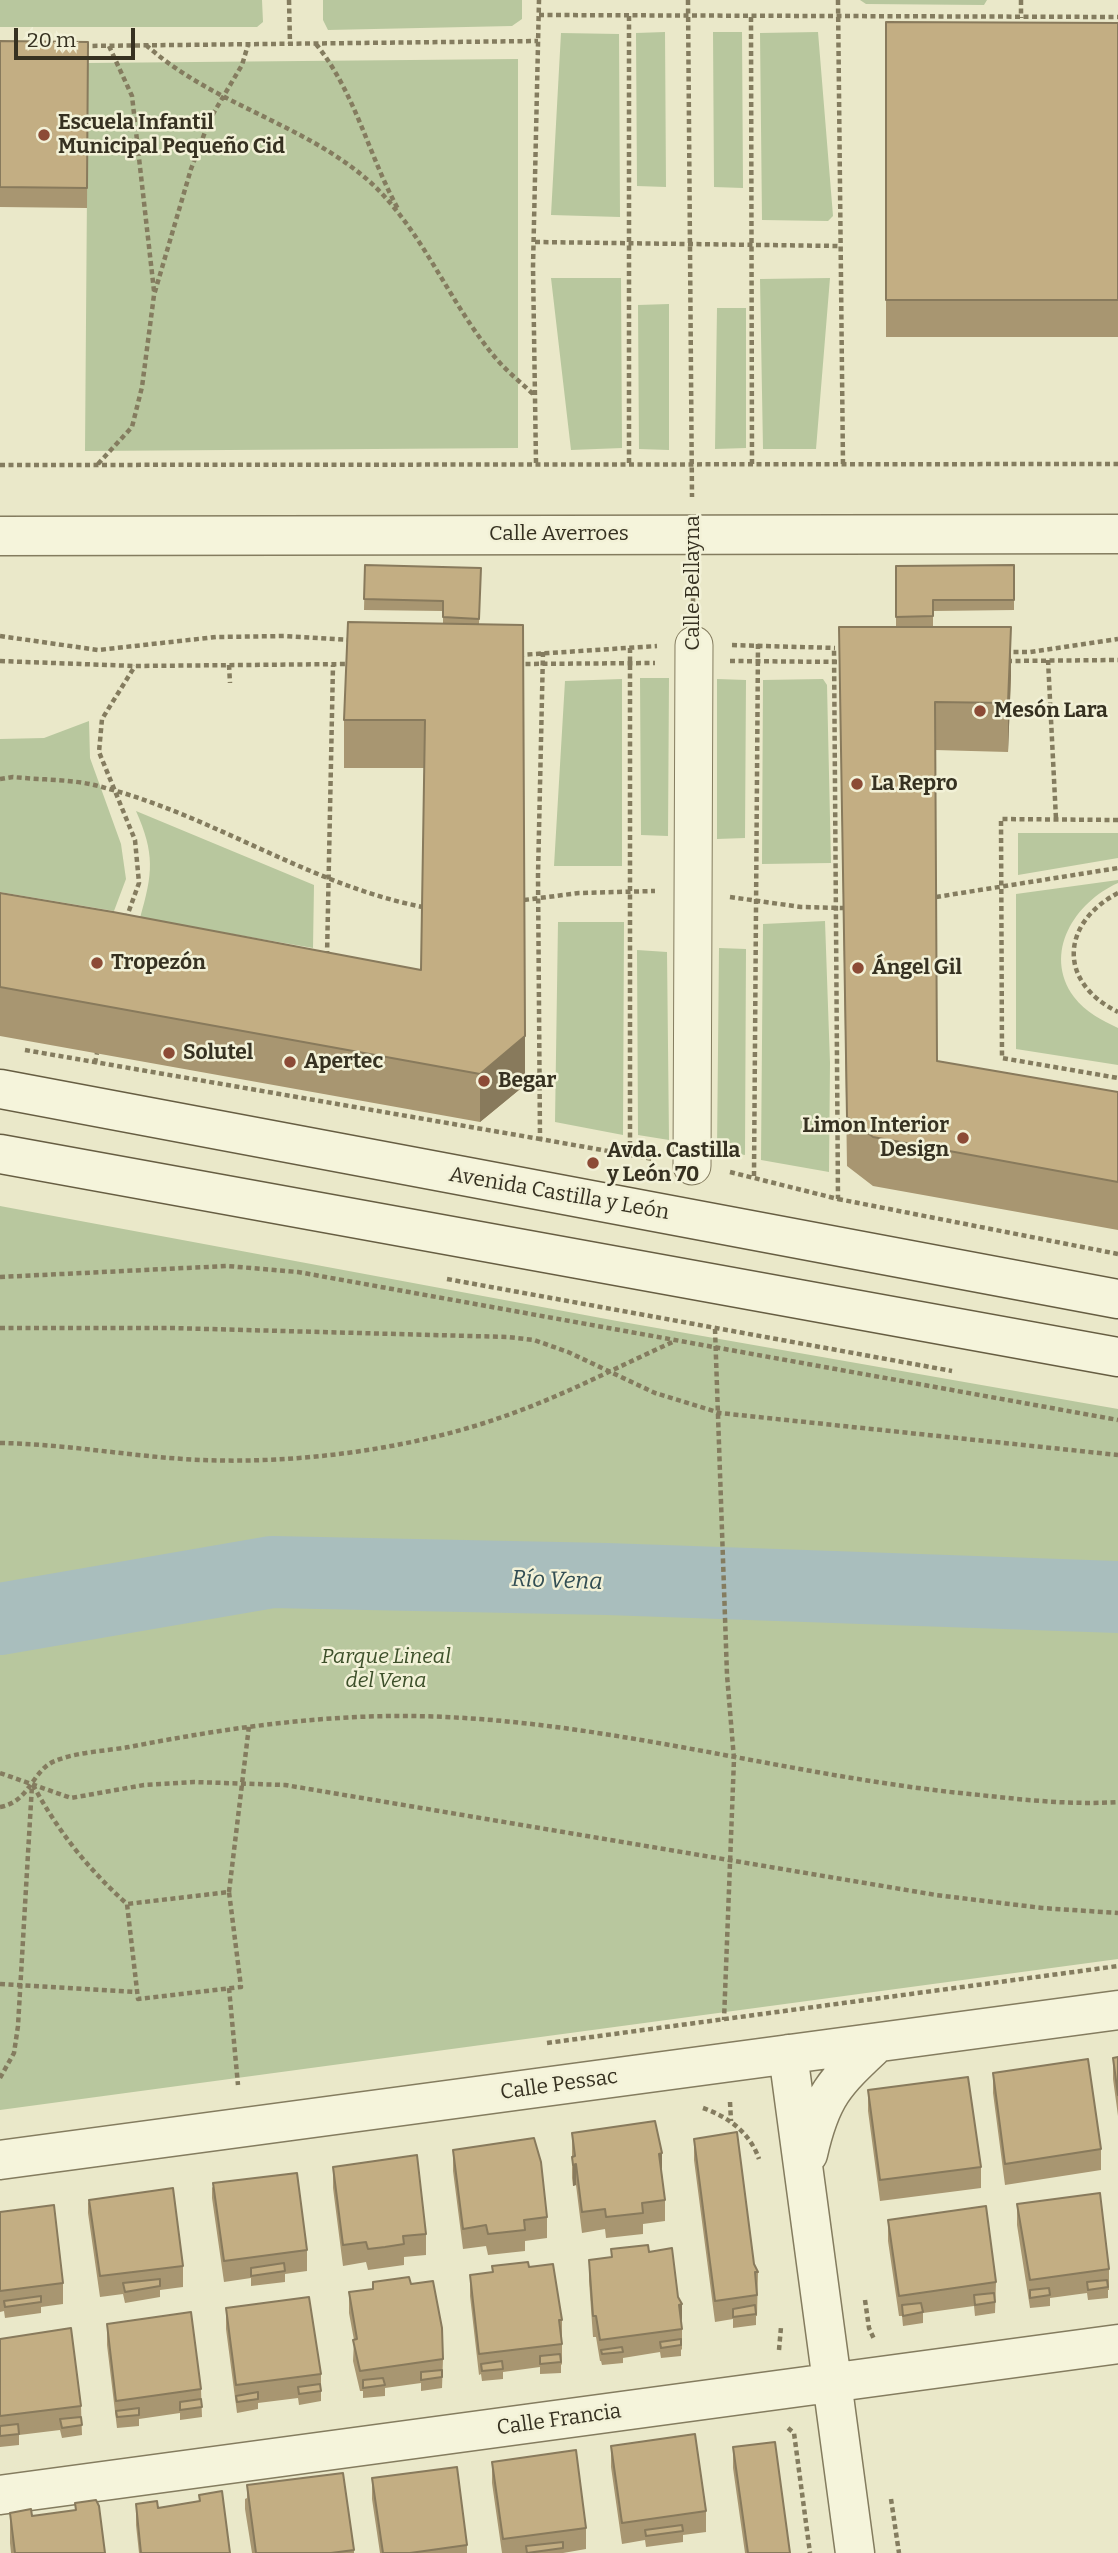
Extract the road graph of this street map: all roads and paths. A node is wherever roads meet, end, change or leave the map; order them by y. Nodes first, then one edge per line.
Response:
1 (289, 0) edge
2 (539, 0) edge
3 (688, 0) edge
4 (838, 0) edge
5 (1021, 0) edge
6 (539, 15) junction
7 (629, 16) junction
8 (688, 16) junction
9 (751, 17) junction
10 (838, 17) junction
11 (1118, 17) edge
12 (1021, 18) junction
13 (538, 41) junction
14 (248, 44) junction
15 (290, 44) junction
16 (316, 44) junction
17 (146, 45) junction
18 (82, 46) edge
19 (109, 46) junction
20 (224, 100) junction
21 (401, 216) junction
22 (535, 242) junction
23 (628, 243) junction
24 (690, 243) junction
25 (751, 244) junction
26 (840, 246) junction
27 (154, 295) junction
28 (535, 396) junction
29 (536, 463) junction
30 (629, 464) junction
31 (692, 464) junction
32 (1118, 464) edge
33 (0, 465) edge
34 (97, 465) junction
35 (752, 465) junction
36 (843, 465) junction
37 (692, 534) junction
38 (1118, 534) edge
39 (0, 536) edge
40 (0, 636) edge
41 (1118, 639) edge
42 (359, 641) edge
43 (758, 644) junction
44 (630, 648) junction
45 (847, 648) edge
46 (1003, 652) edge
47 (694, 654) junction
48 (510, 656) edge
49 (1048, 660) junction
50 (1118, 660) edge
51 (0, 661) edge
52 (757, 661) junction
53 (995, 661) edge
54 (847, 662) edge
55 (630, 663) junction
56 (333, 664) junction
57 (359, 664) edge
58 (504, 664) edge
59 (229, 665) junction
60 (135, 666) junction
61 (230, 683) dead end
62 (0, 779) edge
63 (114, 792) junction
64 (1056, 819) junction
65 (1118, 820) edge
66 (1118, 868) edge
67 (328, 878) junction
68 (1001, 887) junction
69 (1118, 893) edge
70 (936, 897) edge
71 (422, 907) edge
72 (124, 926) edge
73 (326, 969) edge
74 (1118, 1012) edge
75 (14, 1048) dead end
76 (97, 1054) dead end
77 (96, 1062) junction
78 (1118, 1078) edge
79 (0, 1089) edge
80 (540, 1139) dead end
81 (0, 1154) edge
82 (630, 1154) dead end
83 (692, 1166) dead end
84 (754, 1176) dead end
85 (838, 1199) dead end
86 (1118, 1254) edge
87 (0, 1277) edge
88 (1118, 1299) edge
89 (0, 1328) edge
90 (715, 1329) dead end
91 (676, 1341) junction
92 (717, 1348) junction
93 (1118, 1357) edge
94 (608, 1371) junction
95 (720, 1413) junction
96 (1118, 1420) edge
97 (0, 1443) edge
98 (1118, 1455) edge
99 (249, 1726) junction
100 (734, 1759) junction
101 (0, 1773) edge
102 (244, 1782) junction
103 (32, 1784) junction
104 (1118, 1802) edge
105 (0, 1807) edge
106 (732, 1859) junction
107 (229, 1892) junction
108 (127, 1904) junction
109 (1118, 1913) edge
110 (1118, 1966) edge
111 (0, 1984) edge
112 (19, 1987) junction
113 (229, 1988) junction
114 (137, 1992) junction
115 (1118, 2010) edge
116 (723, 2018) junction
117 (877, 2043) junction
118 (535, 2045) dead end
119 (788, 2054) junction
120 (0, 2078) edge
121 (252, 2083) dead end
122 (238, 2085) junction
123 (226, 2087) dead end
124 (695, 2107) dead end
125 (0, 2160) edge
126 (760, 2168) dead end
127 (803, 2173) junction
128 (863, 2292) dead end
129 (865, 2304) dead end
130 (1118, 2344) edge
131 (832, 2383) junction
132 (890, 2488) dead end
133 (0, 2494) edge
134 (855, 2553) edge
135 (899, 2553) edge

1 - 15 path
2 - 6 path
3 - 8 path, Calle Bellayna
4 - 10 path
5 - 12 path
6 - 7 path
6 - 13 path
7 - 8 path
7 - 23 path
8 - 9 path
8 - 24 path, Calle Bellayna
9 - 10 path
9 - 25 path
10 - 12 path
10 - 26 path
11 - 12 path
13 - 16 path
13 - 22 path
14 - 15 path
14 - 17 path
14 - 20 path
15 - 16 path
16 - 21 path
17 - 19 path
17 - 20 path
18 - 19 path
19 - 27 path
20 - 21 path
20 - 27 path
21 - 28 path
22 - 23 path
22 - 28 path
23 - 24 path
23 - 30 path
24 - 25 path
24 - 31 path, Calle Bellayna
25 - 26 path
25 - 35 path
26 - 36 path
27 - 34 path
28 - 29 path
29 - 30 path
29 - 34 path
30 - 31 path
31 - 35 path
31 - 37 path, Calle Bellayna
32 - 36 path
33 - 34 path
35 - 36 path
37 - 38 street, Calle Averroes
37 - 39 street, Calle Averroes
37 - 47 path, Calle Bellayna
40 - 42 path
41 - 46 path
43 - 45 path
43 - 47 path
43 - 52 path
44 - 47 path
44 - 48 path
44 - 55 path
47 - 52 path
47 - 55 path
47 - 83 street, Calle Bellayna
49 - 50 path
49 - 53 path
49 - 64 path
51 - 60 path
52 - 54 path
52 - 84 path
55 - 58 path
55 - 82 path
56 - 57 path
56 - 59 path
56 - 67 path
59 - 60 path
59 - 61 path
60 - 63 path
62 - 63 path
63 - 67 path
63 - 72 path
64 - 65 path
64 - 68 path
66 - 68 path
67 - 71 path
67 - 73 path
68 - 70 path
68 - 78 path
69 - 74 path
75 - 77 path
76 - 77 path
77 - 80 path
79 - 88 street, Avenida Castilla y León
81 - 93 street
85 - 86 path
87 - 91 path
89 - 94 path
90 - 92 path
91 - 92 path
91 - 94 path
92 - 95 path
92 - 96 path
94 - 95 path
94 - 97 path
95 - 98 path
95 - 100 path
99 - 100 path
99 - 102 path
99 - 103 path
100 - 104 path
100 - 106 path
101 - 103 path
102 - 103 path
102 - 106 path
102 - 107 path
103 - 105 path
103 - 108 path
103 - 112 path
106 - 109 path
106 - 116 path
107 - 108 path
107 - 113 path
108 - 114 path
110 - 116 path
111 - 112 path
112 - 114 path
112 - 120 path
113 - 114 path
113 - 122 path
115 - 117 street, Calle Pessac
116 - 118 path
117 - 119 street, Calle Pessac
117 - 127 street
119 - 125 street, Calle Pessac
119 - 127 street
121 - 122 path
122 - 123 path
124 - 126 path
127 - 131 street
128 - 129 path
130 - 131 street, Calle Francia
131 - 133 street, Calle Francia
131 - 134 street
132 - 135 path

